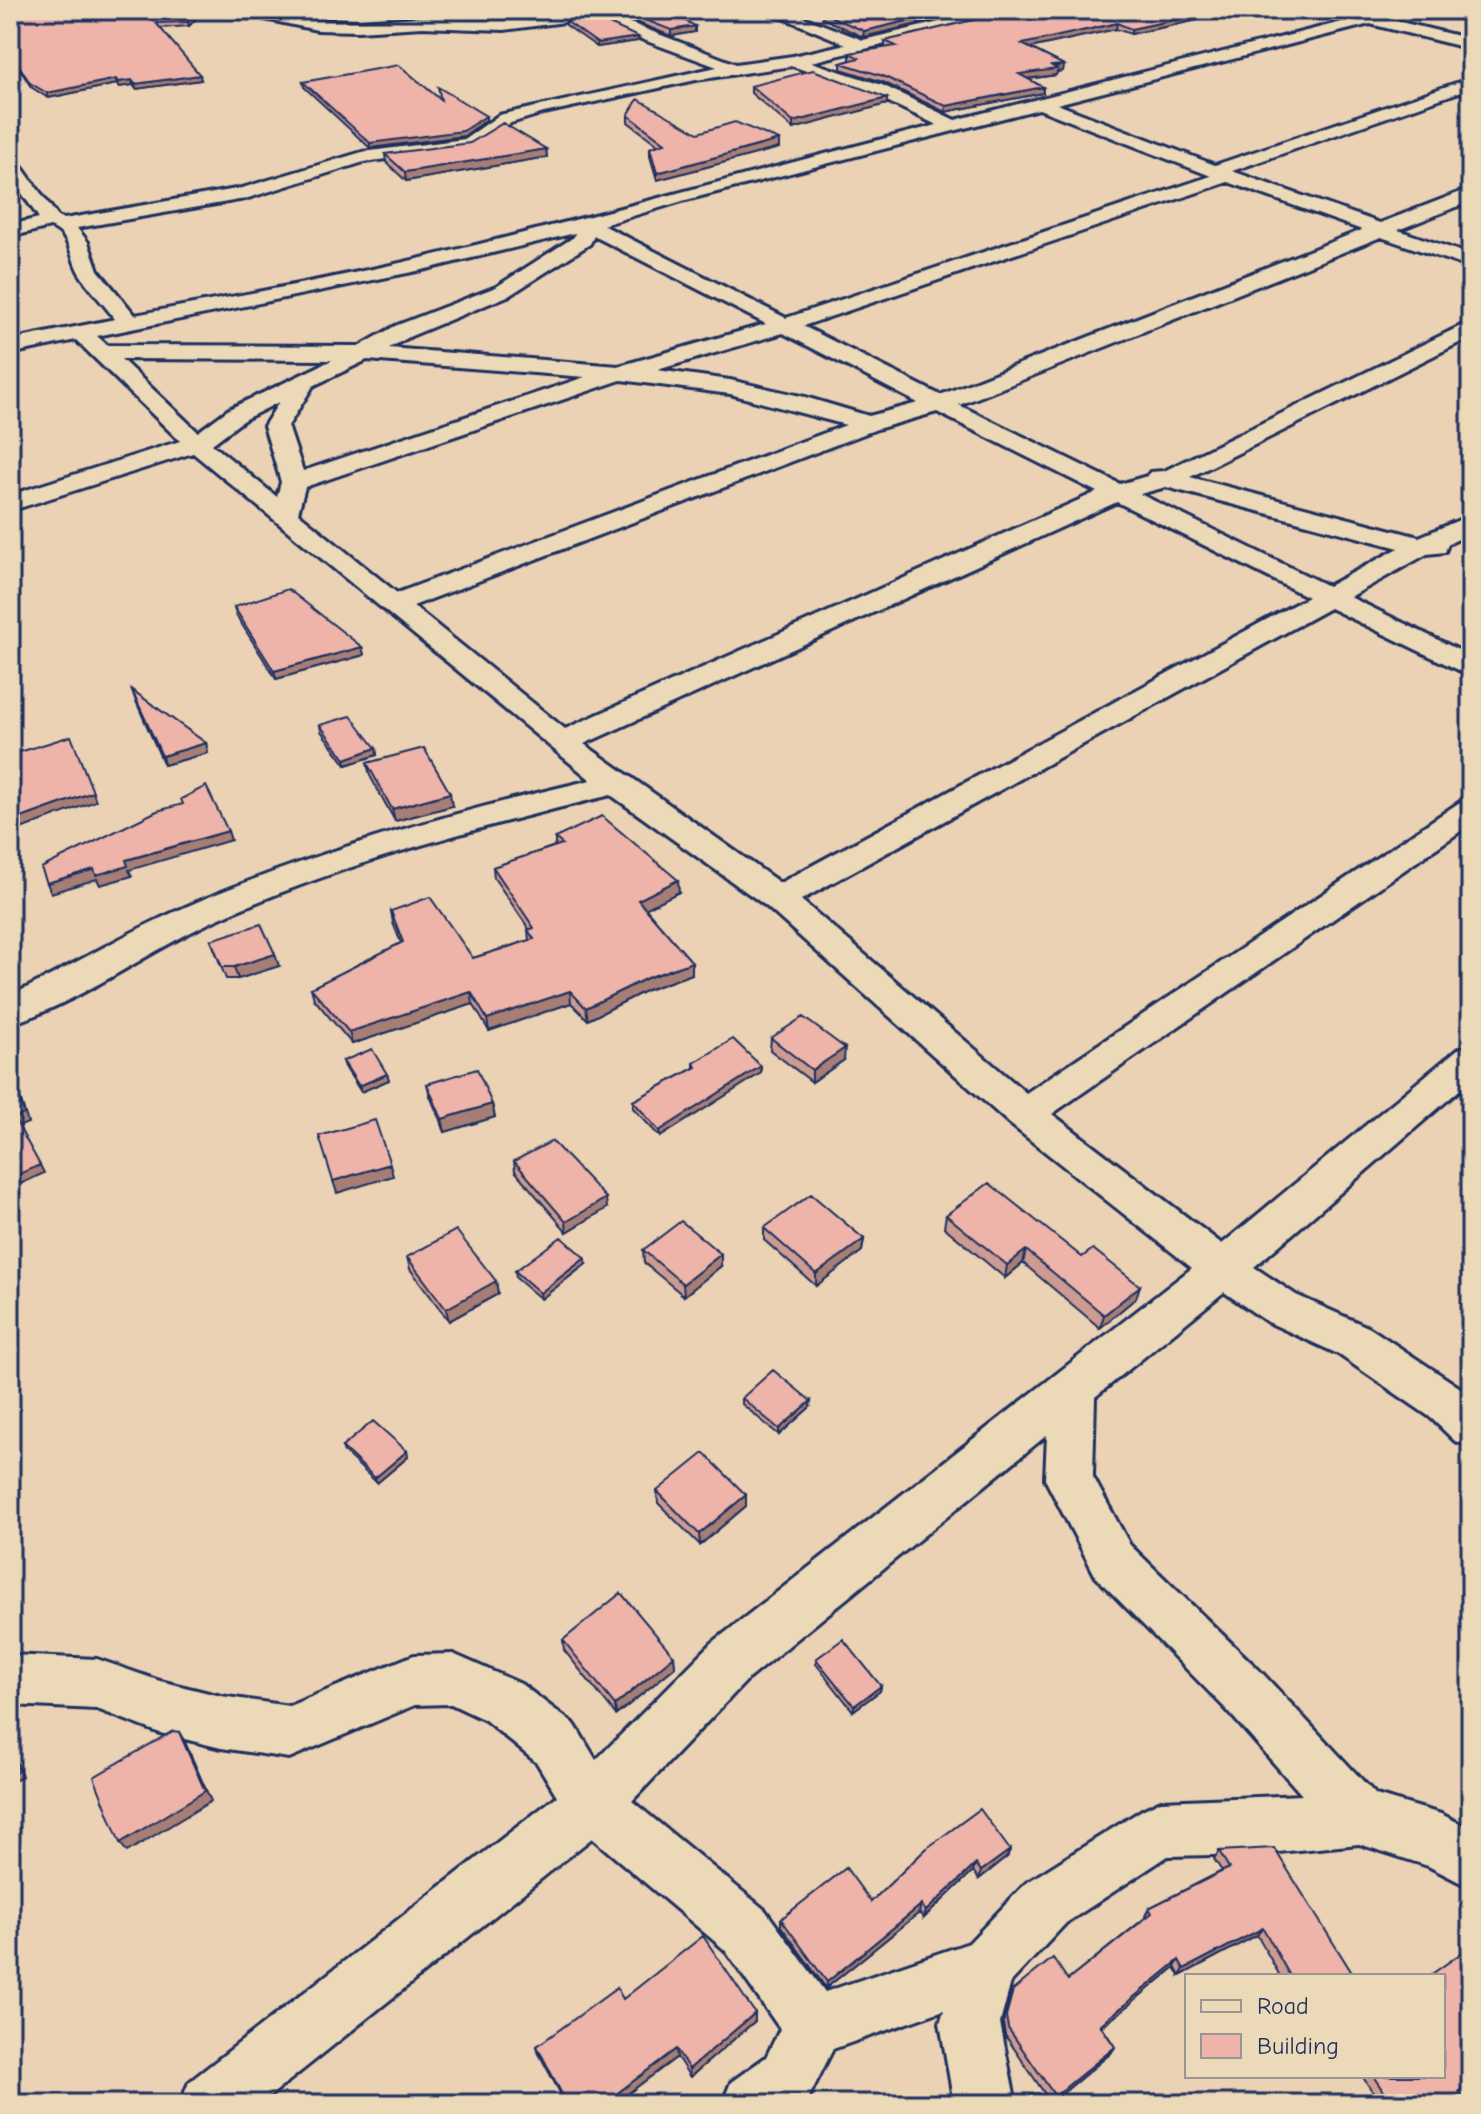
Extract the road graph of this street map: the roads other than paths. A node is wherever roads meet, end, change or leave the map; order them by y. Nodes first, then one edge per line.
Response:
1 (202, 10) edge
2 (622, 10) edge
3 (771, 10) edge
4 (951, 10) edge
5 (1009, 10) edge
6 (1407, 10) edge
7 (599, 14) junction
8 (974, 18) junction
9 (1366, 19) junction
10 (860, 44) junction
11 (1471, 44) edge
12 (793, 61) junction
13 (739, 68) junction
14 (1471, 83) edge
15 (1041, 104) junction
16 (954, 126) junction
17 (10, 163) edge
18 (1221, 174) junction
19 (1471, 194) edge
20 (57, 223) junction
21 (586, 224) junction
22 (10, 231) edge
23 (1382, 231) junction
24 (1471, 262) edge
25 (128, 321) junction
26 (783, 326) junction
27 (1471, 328) edge
28 (91, 342) junction
29 (10, 347) edge
30 (364, 353) junction
31 (621, 373) junction
32 (304, 381) junction
33 (939, 404) junction
34 (869, 424) junction
35 (197, 444) junction
36 (1069, 466) junction
37 (1169, 478) junction
38 (294, 482) junction
39 (1118, 492) junction
40 (10, 503) edge
41 (285, 514) junction
42 (1471, 523) edge
43 (1422, 546) junction
44 (1471, 546) edge
45 (1329, 597) junction
46 (393, 604) junction
47 (1471, 667) edge
48 (562, 742) junction
49 (616, 784) junction
50 (1471, 809) edge
51 (778, 898) junction
52 (10, 1011) edge
53 (1471, 1059) edge
54 (1024, 1114) junction
55 (1223, 1268) junction
56 (1072, 1389) junction
57 (1471, 1427) edge
58 (10, 1680) edge
59 (592, 1803) junction
60 (1359, 1817) junction
61 (1471, 1860) edge
62 (987, 1966) junction
63 (813, 2026) junction
64 (211, 2104) edge
65 (753, 2104) edge
66 (985, 2104) edge

1 - 7 street
2 - 7 street
3 - 10 street
4 - 8 street
5 - 8 street
6 - 9 street
7 - 13 street
8 - 10 street
9 - 11 street
9 - 15 street
10 - 12 street
12 - 13 street
12 - 16 street
13 - 20 street
14 - 18 street
15 - 16 street
15 - 18 street
16 - 21 street
17 - 20 street
18 - 23 street
18 - 26 street
19 - 23 street
20 - 22 street
20 - 25 street
21 - 25 street
21 - 26 street
21 - 30 street
23 - 24 street
23 - 33 street
25 - 28 street
26 - 31 street
26 - 33 street
27 - 37 street
28 - 29 street
28 - 30 street
28 - 35 street
30 - 31 street
30 - 32 street
31 - 34 street
31 - 38 street
32 - 35 street
32 - 38 street
33 - 34 street
33 - 36 street
34 - 46 street
35 - 40 street
35 - 41 street
36 - 37 street
36 - 39 street
37 - 39 street
37 - 43 street
38 - 41 street
39 - 45 street
39 - 48 street
41 - 46 street
42 - 43 street
43 - 44 street
43 - 45 street
45 - 47 street
45 - 51 street
46 - 48 street
48 - 49 street
49 - 51 street
49 - 52 street
50 - 54 street
51 - 54 street
53 - 55 street
54 - 55 street
55 - 56 street
55 - 57 street
56 - 59 street
56 - 60 street
58 - 59 street
59 - 63 street
59 - 64 street
60 - 61 street
60 - 62 street
62 - 63 street
62 - 66 street
63 - 65 street

